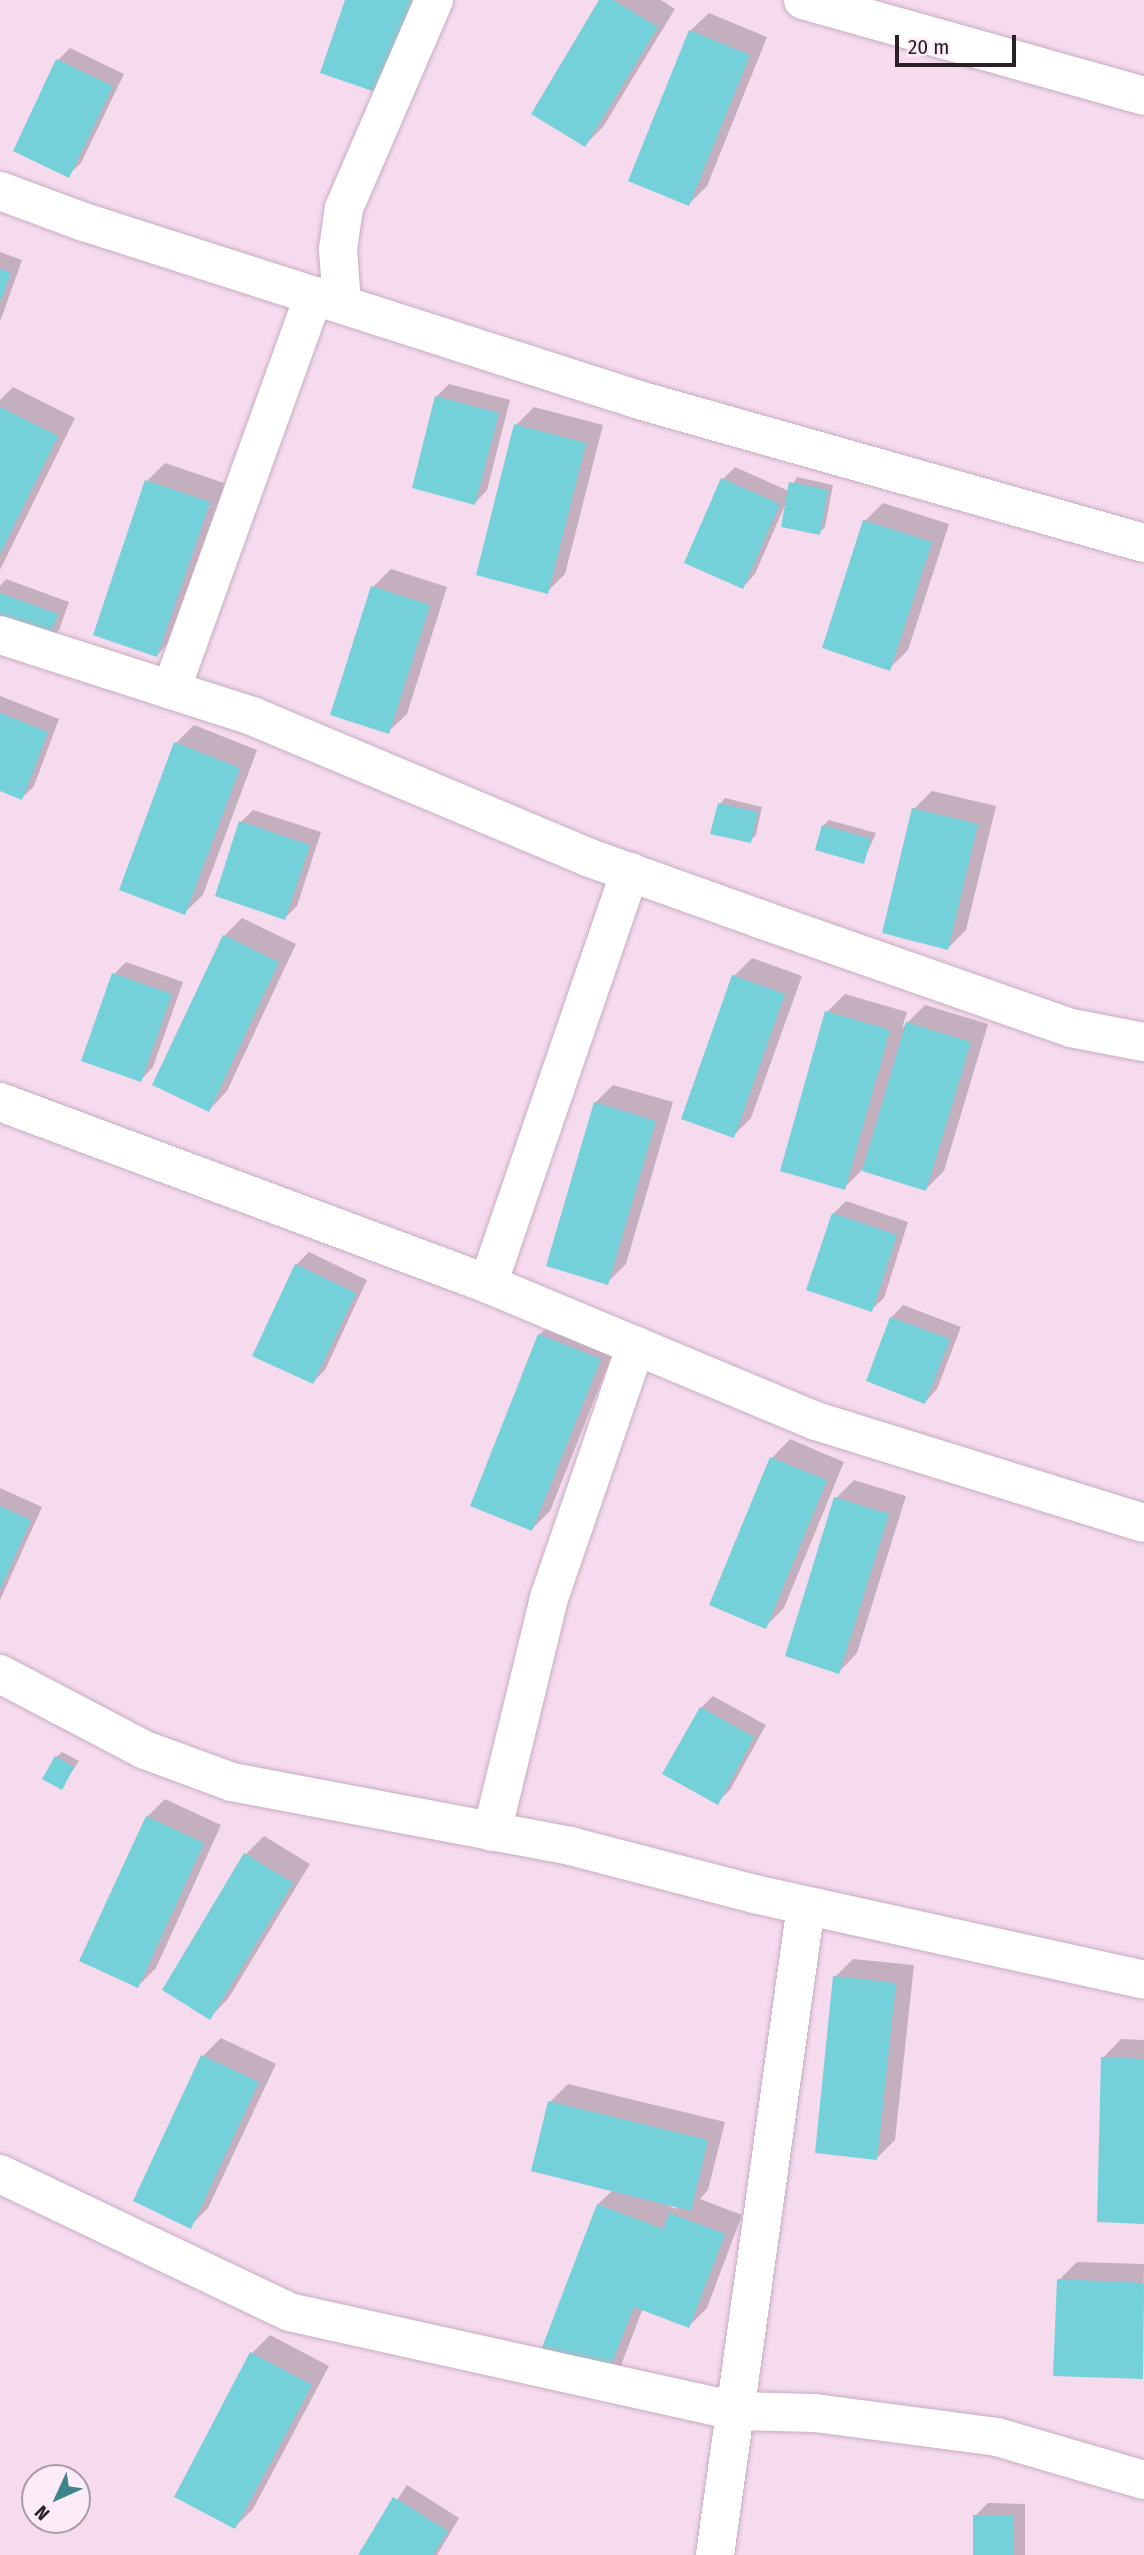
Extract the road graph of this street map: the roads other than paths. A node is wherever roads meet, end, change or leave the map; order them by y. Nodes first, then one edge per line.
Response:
1 (434, 0) edge
2 (803, 0) edge
3 (1144, 96) edge
4 (0, 191) edge
5 (328, 300) junction
6 (1144, 543) edge
7 (0, 635) edge
8 (171, 690) junction
9 (631, 873) junction
10 (1144, 1042) edge
11 (0, 1102) edge
12 (488, 1284) junction
13 (636, 1346) junction
14 (1144, 1523) edge
15 (0, 1674) edge
16 (492, 1832) junction
17 (806, 1906) junction
18 (1144, 1980) edge
19 (0, 2174) edge
20 (736, 2411) junction
21 (1144, 2480) edge
22 (715, 2555) edge

1 - 5 street
2 - 3 street
4 - 5 street
5 - 6 street
5 - 8 street
7 - 8 street
8 - 9 street
9 - 10 street
9 - 12 street
11 - 12 street
12 - 13 street
13 - 14 street
13 - 16 street
15 - 16 street
16 - 17 street
17 - 18 street
17 - 20 street
19 - 20 street
20 - 21 street
20 - 22 street

